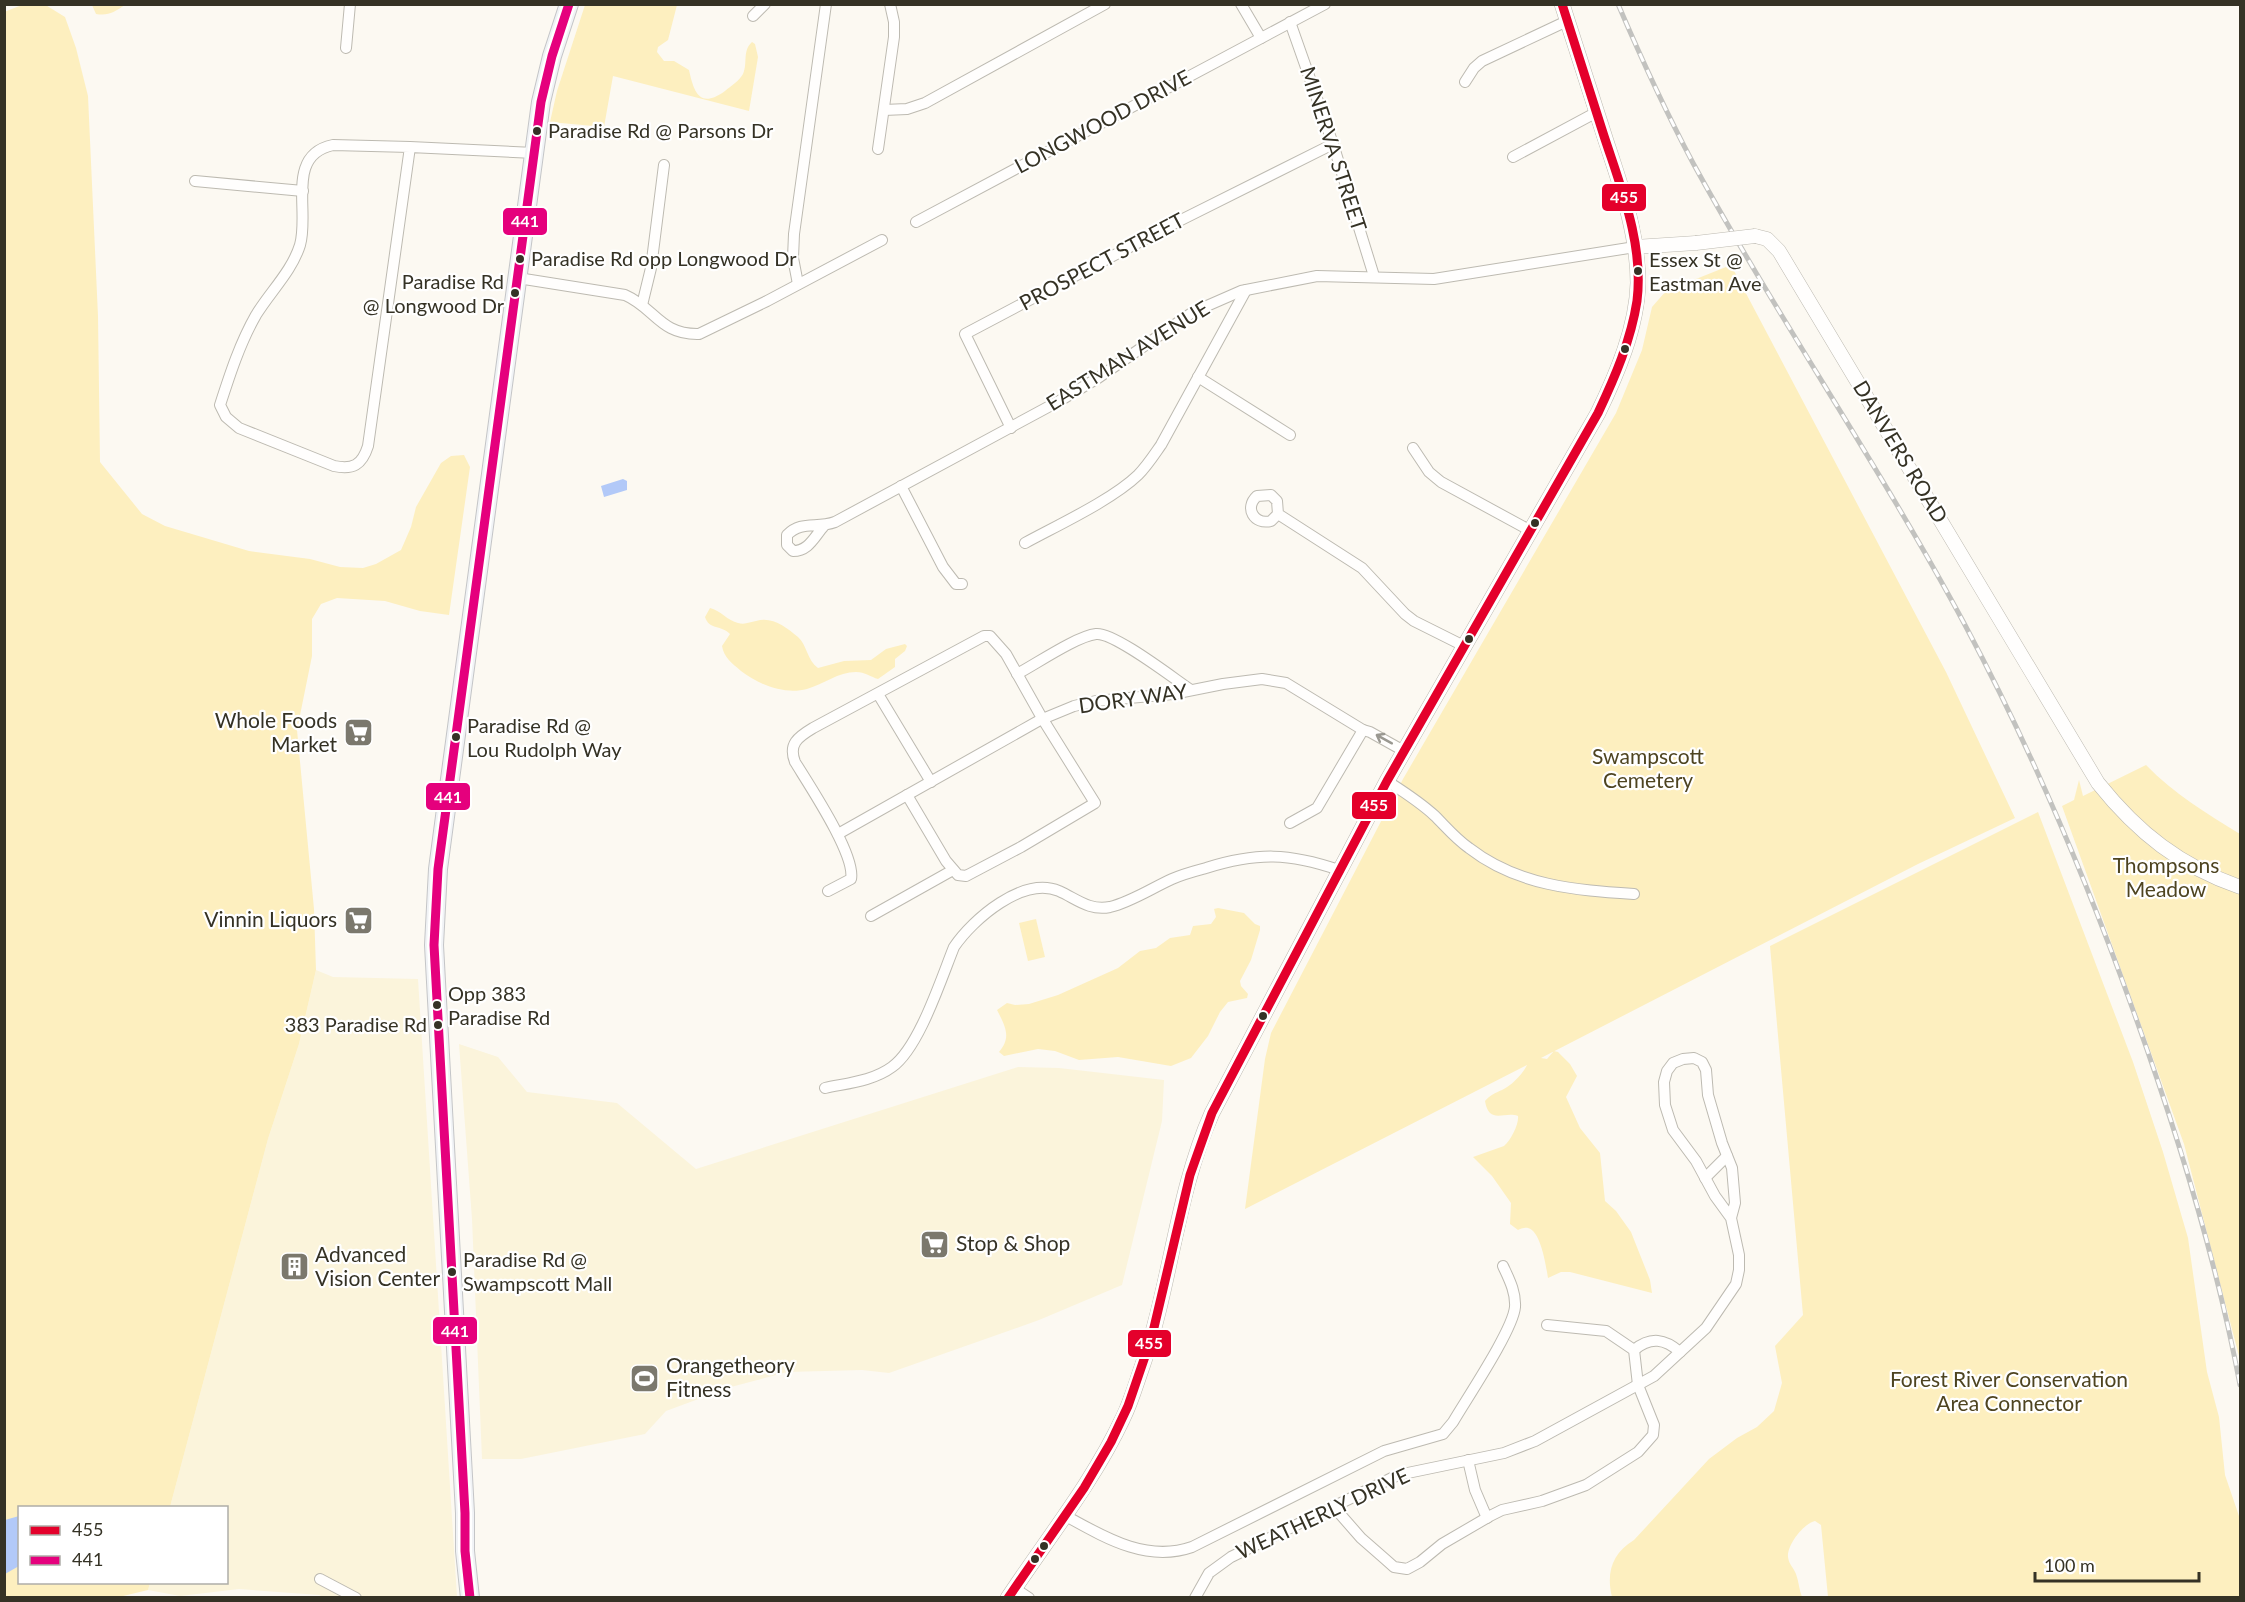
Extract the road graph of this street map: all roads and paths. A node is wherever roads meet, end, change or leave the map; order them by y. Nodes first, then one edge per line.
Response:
1 (350, 4) edge
2 (569, 4) edge
3 (765, 4) edge
4 (826, 4) edge
5 (890, 4) edge
6 (1105, 4) edge
7 (1241, 4) edge
8 (1325, 4) edge
9 (1562, 4) edge
10 (753, 16) dead end
11 (1567, 21) junction
12 (1290, 22) junction
13 (1261, 38) junction
14 (346, 48) dead end
15 (1465, 82) dead end
16 (884, 110) junction
17 (1596, 112) junction
18 (1333, 144) junction
19 (410, 147) junction
20 (878, 148) dead end
21 (534, 153) junction
22 (1513, 157) dead end
23 (664, 165) dead end
24 (195, 181) dead end
25 (303, 191) junction
26 (916, 222) dead end
27 (882, 240) dead end
28 (1635, 247) junction
29 (1374, 276) junction
30 (518, 278) junction
31 (798, 284) junction
32 (1246, 290) junction
33 (642, 305) junction
34 (1198, 377) junction
35 (1011, 428) junction
36 (1290, 435) dead end
37 (1413, 448) dead end
38 (901, 486) junction
39 (1278, 514) dead end
40 (824, 526) dead end
41 (1531, 531) junction
42 (1025, 543) dead end
43 (962, 584) dead end
44 (1464, 646) junction
45 (1017, 674) junction
46 (1191, 690) junction
47 (878, 694) junction
48 (1042, 718) junction
49 (1363, 730) junction
50 (1404, 751) junction
51 (931, 782) junction
52 (1387, 782) junction
53 (907, 795) junction
54 (1290, 823) dead end
55 (838, 834) junction
56 (953, 870) junction
57 (1339, 870) junction
58 (2241, 887) edge
59 (828, 891) dead end
60 (1634, 894) dead end
61 (871, 916) dead end
62 (825, 1089) dead end
63 (1727, 1156) junction
64 (1705, 1178) junction
65 (1731, 1218) junction
66 (1503, 1266) dead end
67 (1547, 1325) dead end
68 (1634, 1350) junction
69 (1680, 1352) junction
70 (1638, 1385) junction
71 (1468, 1460) junction
72 (1333, 1506) junction
73 (1064, 1515) junction
74 (1487, 1518) junction
75 (320, 1579) dead end
76 (1011, 1593) edge
77 (356, 1598) edge
78 (470, 1598) edge
79 (1029, 1598) edge
80 (1195, 1598) edge

1 - 14 street
2 - 21 highway
3 - 10 street
4 - 31 street
5 - 16 street
6 - 16 street
7 - 13 street
8 - 12 street, LONGWOOD DRIVE
9 - 11 main road
11 - 15 street
11 - 17 main road
12 - 13 street, LONGWOOD DRIVE
12 - 18 street, MINERVA STREET
13 - 26 street, LONGWOOD DRIVE
16 - 20 street
17 - 22 street
17 - 28 main road
18 - 29 street, MINERVA STREET
18 - 35 street, PROSPECT STREET
19 - 21 street
19 - 25 street
19 - 25 street
21 - 30 highway
23 - 33 street
24 - 25 street
27 - 31 street
28 - 29 street, EASTMAN AVENUE
28 - 41 main road
28 - 58 street, DANVERS ROAD, bridge
29 - 32 street, EASTMAN AVENUE
30 - 33 street
30 - 78 highway
31 - 33 street
32 - 34 street
32 - 35 street, EASTMAN AVENUE
34 - 36 street
34 - 42 street
35 - 38 street, EASTMAN AVENUE
37 - 41 street
38 - 40 street, EASTMAN AVENUE
38 - 43 street
39 - 44 street
41 - 44 main road
44 - 50 main road
45 - 46 street
45 - 47 street
45 - 48 street
46 - 48 street, DORY WAY
46 - 49 street, DORY WAY
47 - 51 street
47 - 55 street
48 - 51 street, DORY WAY
48 - 56 street
50 -> 49 street, DORY WAY
49 - 54 street
50 - 52 main road
51 - 53 street, DORY WAY
52 - 57 main road
52 - 60 street
53 - 55 street, DORY WAY
53 - 56 street
55 - 59 street
56 - 61 street
57 - 62 street
57 - 73 main road
63 - 64 street
63 - 64 street, WEATHERLY DRIVE
63 - 65 street, WEATHERLY DRIVE
64 - 65 street, WEATHERLY DRIVE
65 - 69 street, WEATHERLY DRIVE
66 - 73 street
67 - 68 street
68 - 69 street
68 - 70 street
69 - 70 street, WEATHERLY DRIVE
70 - 71 street, WEATHERLY DRIVE
70 - 74 street
71 - 72 street, WEATHERLY DRIVE
71 - 74 street
72 - 74 street
72 - 80 street, WEATHERLY DRIVE
73 - 76 main road
75 - 77 street
76 - 79 street

